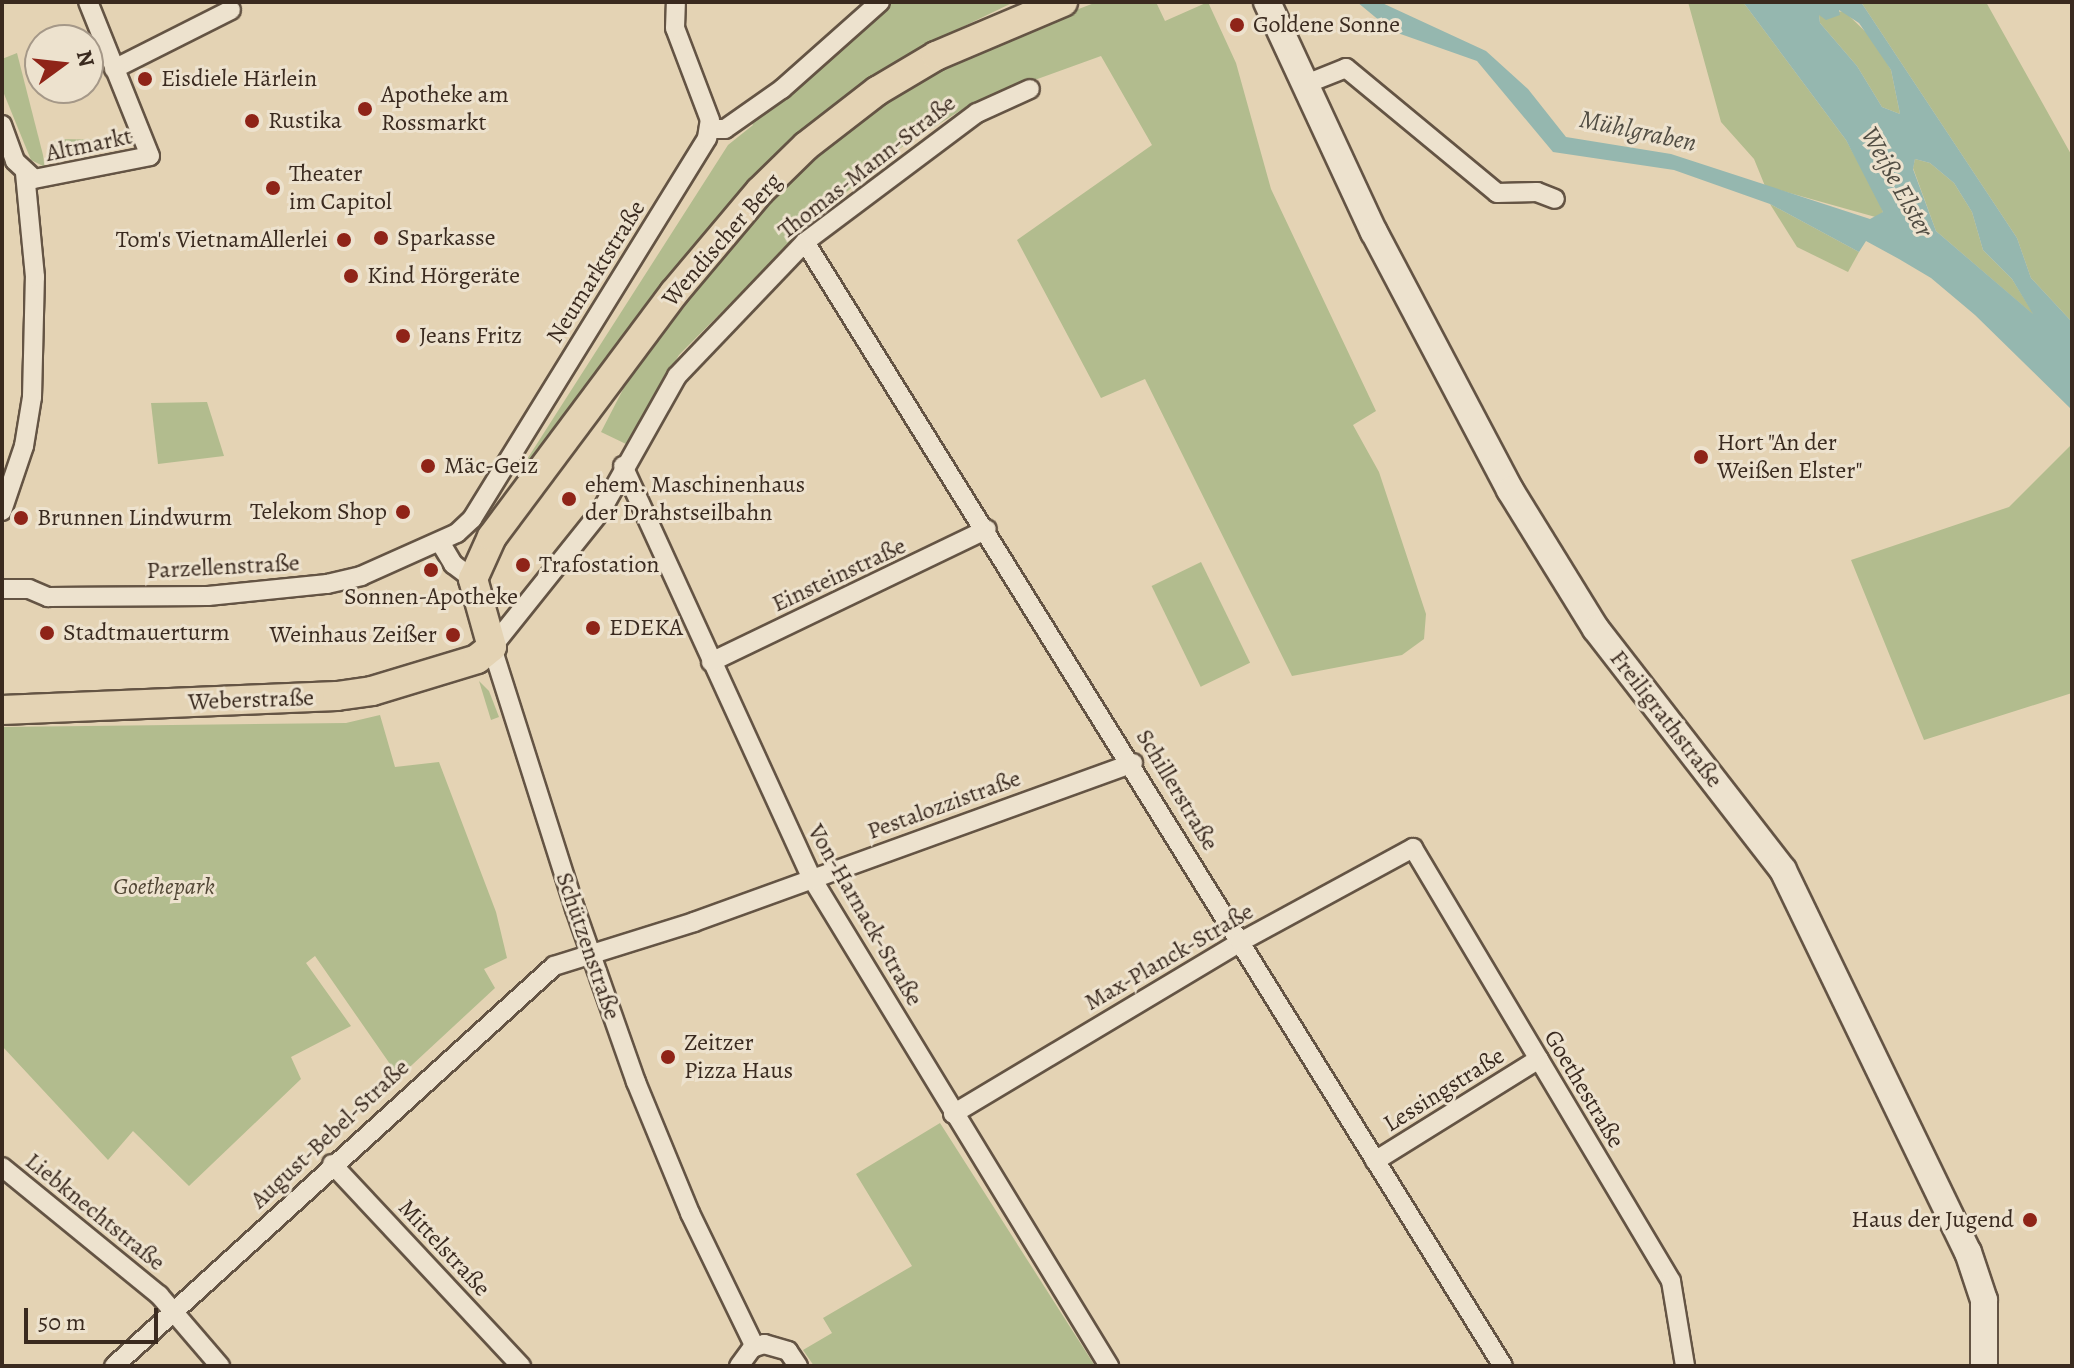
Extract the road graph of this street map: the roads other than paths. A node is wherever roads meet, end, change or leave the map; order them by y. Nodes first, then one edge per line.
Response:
1 (88, 2) edge
2 (676, 2) edge
3 (880, 2) edge
4 (1063, 2) edge
5 (1267, 2) edge
6 (231, 10) dead end
7 (114, 69) junction
8 (1306, 84) junction
9 (1030, 89) dead end
10 (2, 125) edge
11 (710, 129) junction
12 (25, 173) junction
13 (1555, 199) dead end
14 (805, 242) junction
15 (623, 466) junction
16 (2, 511) edge
17 (987, 529) junction
18 (440, 542) junction
19 (473, 579) junction
20 (2, 589) edge
21 (492, 647) junction
22 (711, 662) junction
23 (2, 710) edge
24 (1133, 763) junction
25 (1413, 848) joint
26 (811, 877) junction
27 (1240, 942) junction
28 (590, 952) junction
29 (1539, 1059) junction
30 (953, 1114) junction
31 (1375, 1161) junction
32 (332, 1164) junction
33 (2, 1167) edge
34 (175, 1309) junction
35 (755, 1347) junction
36 (114, 1366) edge
37 (220, 1366) edge
38 (521, 1366) edge
39 (739, 1366) edge
40 (798, 1366) edge
41 (1109, 1366) edge
42 (1503, 1366) edge
43 (1685, 1366) edge
44 (1984, 1366) edge

1 - 7 street, Altmarkt
2 - 11 street
3 - 11 street
4 - 19 main road, Wendischer Berg
5 - 8 street, Freiligrathstraße
6 - 7 street
7 - 12 street, Altmarkt
8 - 13 street
8 - 44 street, Freiligrathstraße
9 - 14 street, Thomas-Mann-Straße
10 - 12 street, Altmarkt
11 - 18 street, Neumarktstraße
12 - 16 street
14 - 15 street, Thomas-Mann-Straße
14 - 17 street, Schillerstraße
15 - 21 street, Thomas-Mann-Straße
15 - 22 street, Von-Harnack-Straße
17 - 22 street, Einsteinstraße
17 - 24 street, Schillerstraße
18 - 19 street, Schützenstraße
18 - 20 street, Parzellenstraße
19 - 21 main road, Schützenstraße
21 - 23 main road, Weberstraße
21 - 28 street, Schützenstraße
22 - 26 street, Von-Harnack-Straße
24 - 26 street, Pestalozzistraße
24 - 27 street, Schillerstraße
25 - 27 street, Max-Planck-Straße
25 - 29 street, Goethestraße
26 - 28 street, Pestalozzistraße
26 - 30 street, Von-Harnack-Straße
27 - 30 street, Max-Planck-Straße
27 - 31 street, Schillerstraße
28 - 32 street, August-Bebel-Straße
28 - 35 street, Schützenstraße
29 - 31 street, Lessingstraße
29 - 43 street, Goethestraße
30 - 41 street, Von-Harnack-Straße
31 - 42 street, Schillerstraße
32 - 34 street, August-Bebel-Straße
32 - 38 street, Mittelstraße
33 - 34 street, Liebknechtstraße
34 - 36 street, August-Bebel-Straße
34 - 37 street, Liebknechtstraße
35 - 39 street
35 - 40 street

